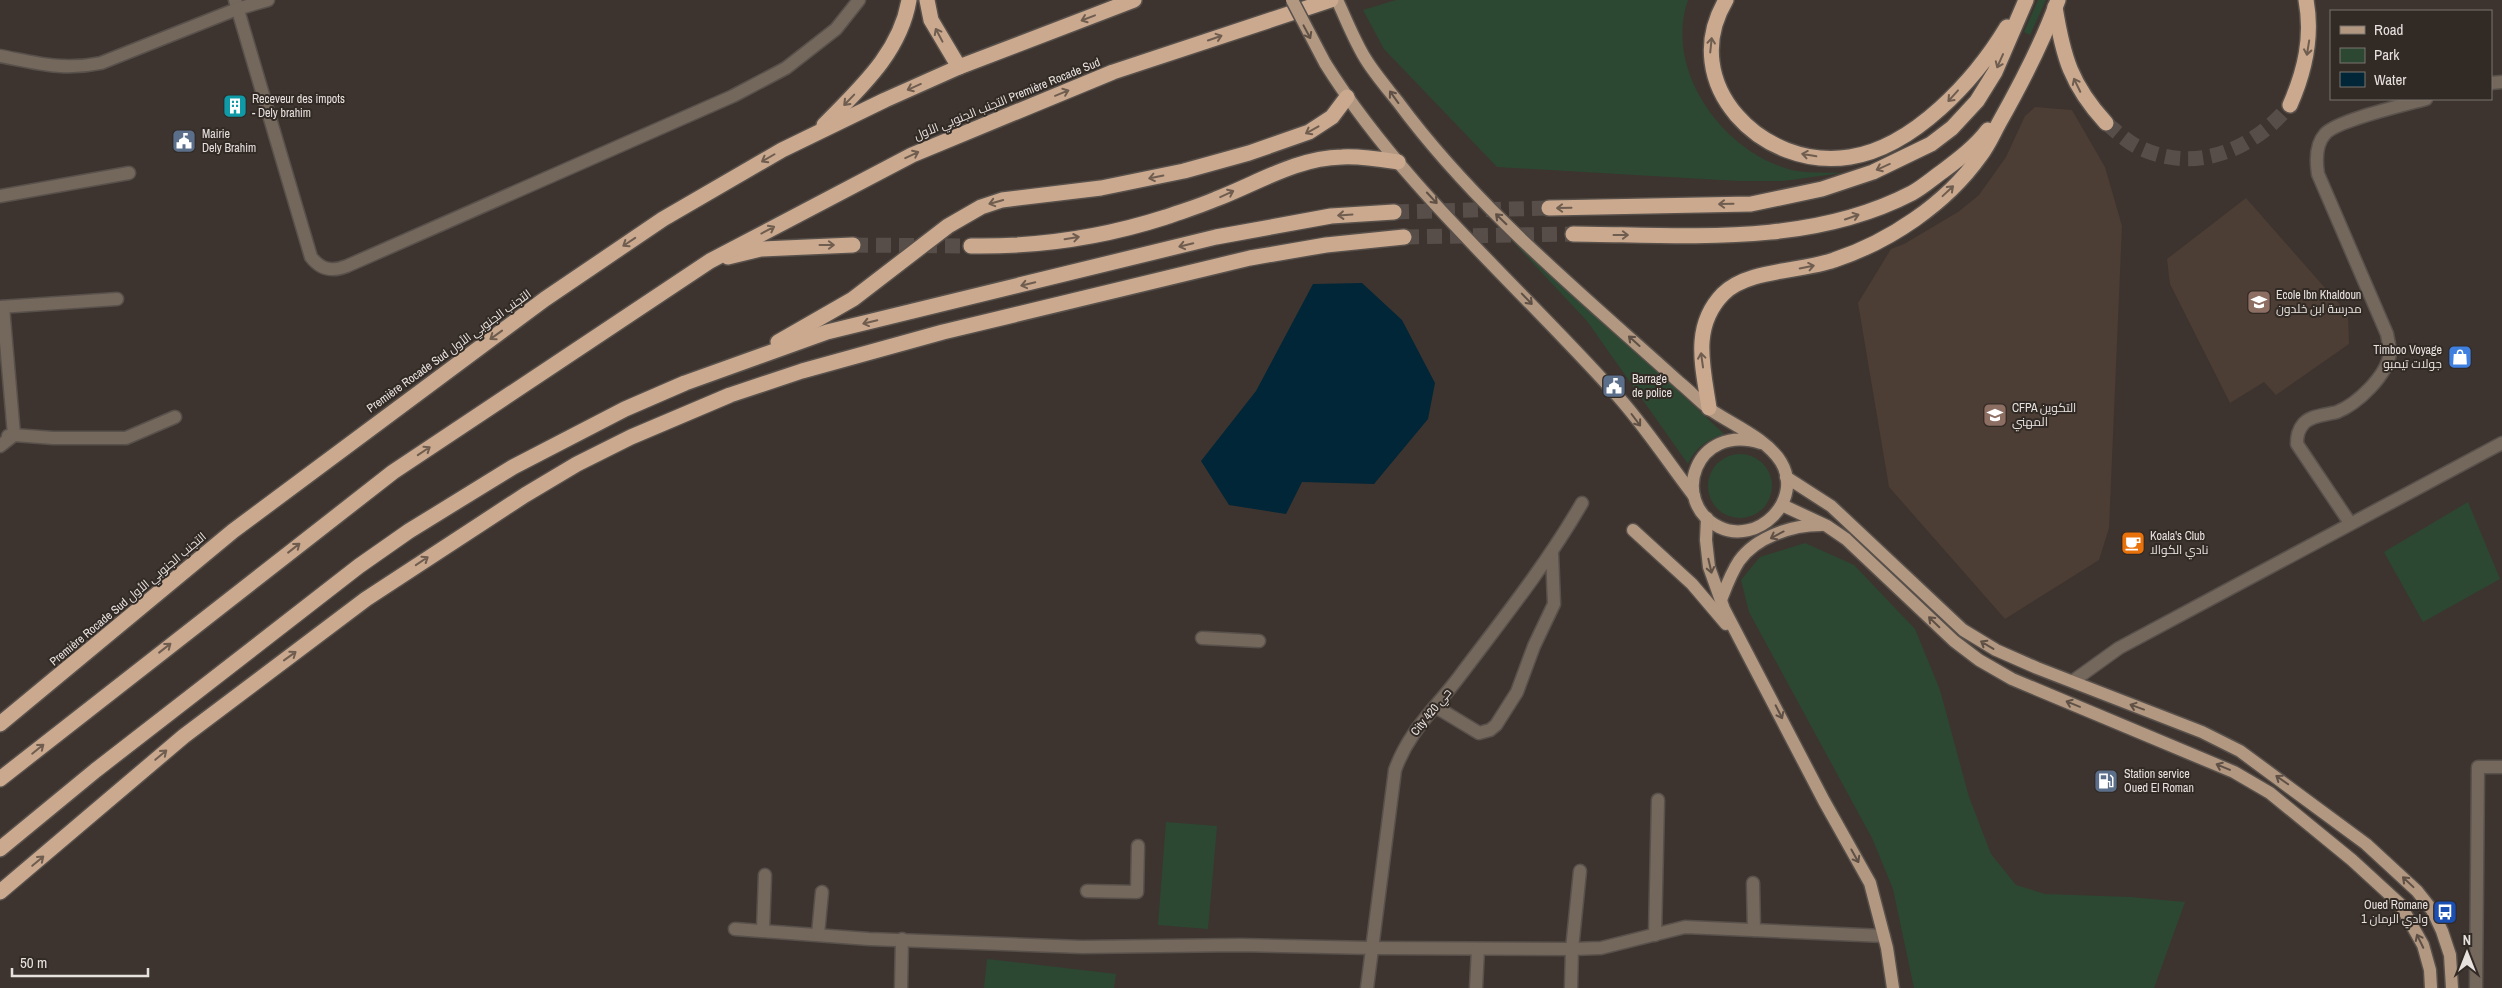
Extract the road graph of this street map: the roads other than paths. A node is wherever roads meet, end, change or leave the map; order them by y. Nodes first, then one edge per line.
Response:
1 (268, 0) edge
2 (859, 0) edge
3 (909, 0) edge
4 (927, 0) edge
5 (1134, 0) edge
6 (1292, 0) edge
7 (1331, 0) edge
8 (1337, 0) edge
9 (1726, 0) edge
10 (2024, 0) edge
11 (2306, 0) edge
12 (2056, 4) edge
13 (236, 5) edge
14 (0, 56) edge
15 (959, 67) junction
16 (2018, 91) junction
17 (1347, 97) junction
18 (2423, 100) edge
19 (2290, 105) tunnel mouth
20 (2106, 123) tunnel mouth
21 (818, 131) junction
22 (1398, 162) junction
23 (129, 173) dead end
24 (0, 196) edge
25 (1549, 208) tunnel mouth
26 (1394, 212) tunnel mouth
27 (1573, 234) tunnel mouth
28 (1404, 237) tunnel mouth
29 (853, 245) tunnel mouth
30 (971, 246) tunnel mouth
31 (710, 261) junction
32 (117, 299) dead end
33 (2, 307) edge
34 (746, 360) junction
35 (1709, 408) junction
36 (175, 417) dead end
37 (14, 435) junction
38 (0, 436) edge
39 (1761, 443) junction
40 (2502, 443) edge
41 (0, 446) edge
42 (1786, 477) junction
43 (1694, 497) junction
44 (1582, 503) dead end
45 (1782, 505) junction
46 (1707, 518) junction
47 (2350, 523) junction
48 (1824, 525) junction
49 (1634, 530) dead end
50 (1552, 553) junction
51 (1721, 600) junction
52 (1202, 638) dead end
53 (1259, 640) dead end
54 (1742, 646) junction
55 (2072, 681) junction
56 (1436, 707) junction
57 (0, 724) edge
58 (2502, 767) edge
59 (0, 779) edge
60 (1658, 800) dead end
61 (1138, 846) dead end
62 (0, 849) edge
63 (1580, 871) dead end
64 (765, 875) dead end
65 (1753, 883) dead end
66 (1087, 891) dead end
67 (0, 892) edge
68 (822, 892) dead end
69 (735, 929) dead end
70 (763, 930) junction
71 (1754, 930) junction
72 (818, 934) junction
73 (1655, 934) junction
74 (1884, 936) junction
75 (902, 939) junction
76 (1371, 948) junction
77 (1478, 948) junction
78 (1572, 949) junction
79 (901, 988) edge
80 (1367, 988) edge
81 (1476, 988) edge
82 (1571, 988) edge
83 (1893, 988) edge
84 (2431, 988) edge
85 (2452, 988) edge
86 (2476, 988) edge

1 - 13 street
2 - 13 street
3 -> 21 highway
15 -> 4 highway
5 -> 15 highway
6 -> 17 main road, bridge
31 -> 7 highway, التجنب الجنوبي الأول Première Rocade Sud
35 -> 8 main road
10 -> 9 highway
10 -> 25 highway
11 -> 19 highway
12 - 16 highway
20 -> 12 highway
13 - 14 street
15 -> 21 highway, Première Rocade Sud التجنب الجنوبي الأول
27 -> 16 highway
35 -> 16 highway
17 - 22 main road
17 -> 34 highway
18 - 47 street
21 -> 57 highway, Première Rocade Sud التجنب الجنوبي الأول
30 -> 22 highway
22 -> 43 main road
23 - 24 street
26 -> 34 highway
67 -> 28 highway
31 -> 29 highway
59 -> 31 highway
32 - 33 street
33 - 37 street
34 - 62 highway
35 - 39 main road
36 - 37 street
37 - 38 street
37 - 41 street
39 - 42 main road
39 - 43 main road
40 - 47 street
42 - 45 main road
55 -> 42 main road
43 - 46 main road
44 - 50 street, City 420 حي
45 - 46 main road
45 - 48 main road
46 -> 51 main road
47 - 55 street
48 -> 51 main road
84 -> 48 main road
49 - 54 main road
50 - 56 street, City 420 حي
50 - 56 street
51 - 54 main road
52 - 53 street
54 -> 74 main road
85 -> 55 main road
56 - 76 street, City 420 حي
58 - 86 street
60 - 73 street
61 - 66 street
63 - 78 street
64 - 70 street
65 - 71 street
68 - 72 street
69 - 70 street
70 - 72 street
71 - 73 street
71 - 74 street
72 - 75 street
73 - 78 street
74 - 83 main road
75 - 76 street
75 - 79 street
76 - 77 street
76 - 80 street, City 420 حي
77 - 78 street
77 - 81 street
78 - 82 street

